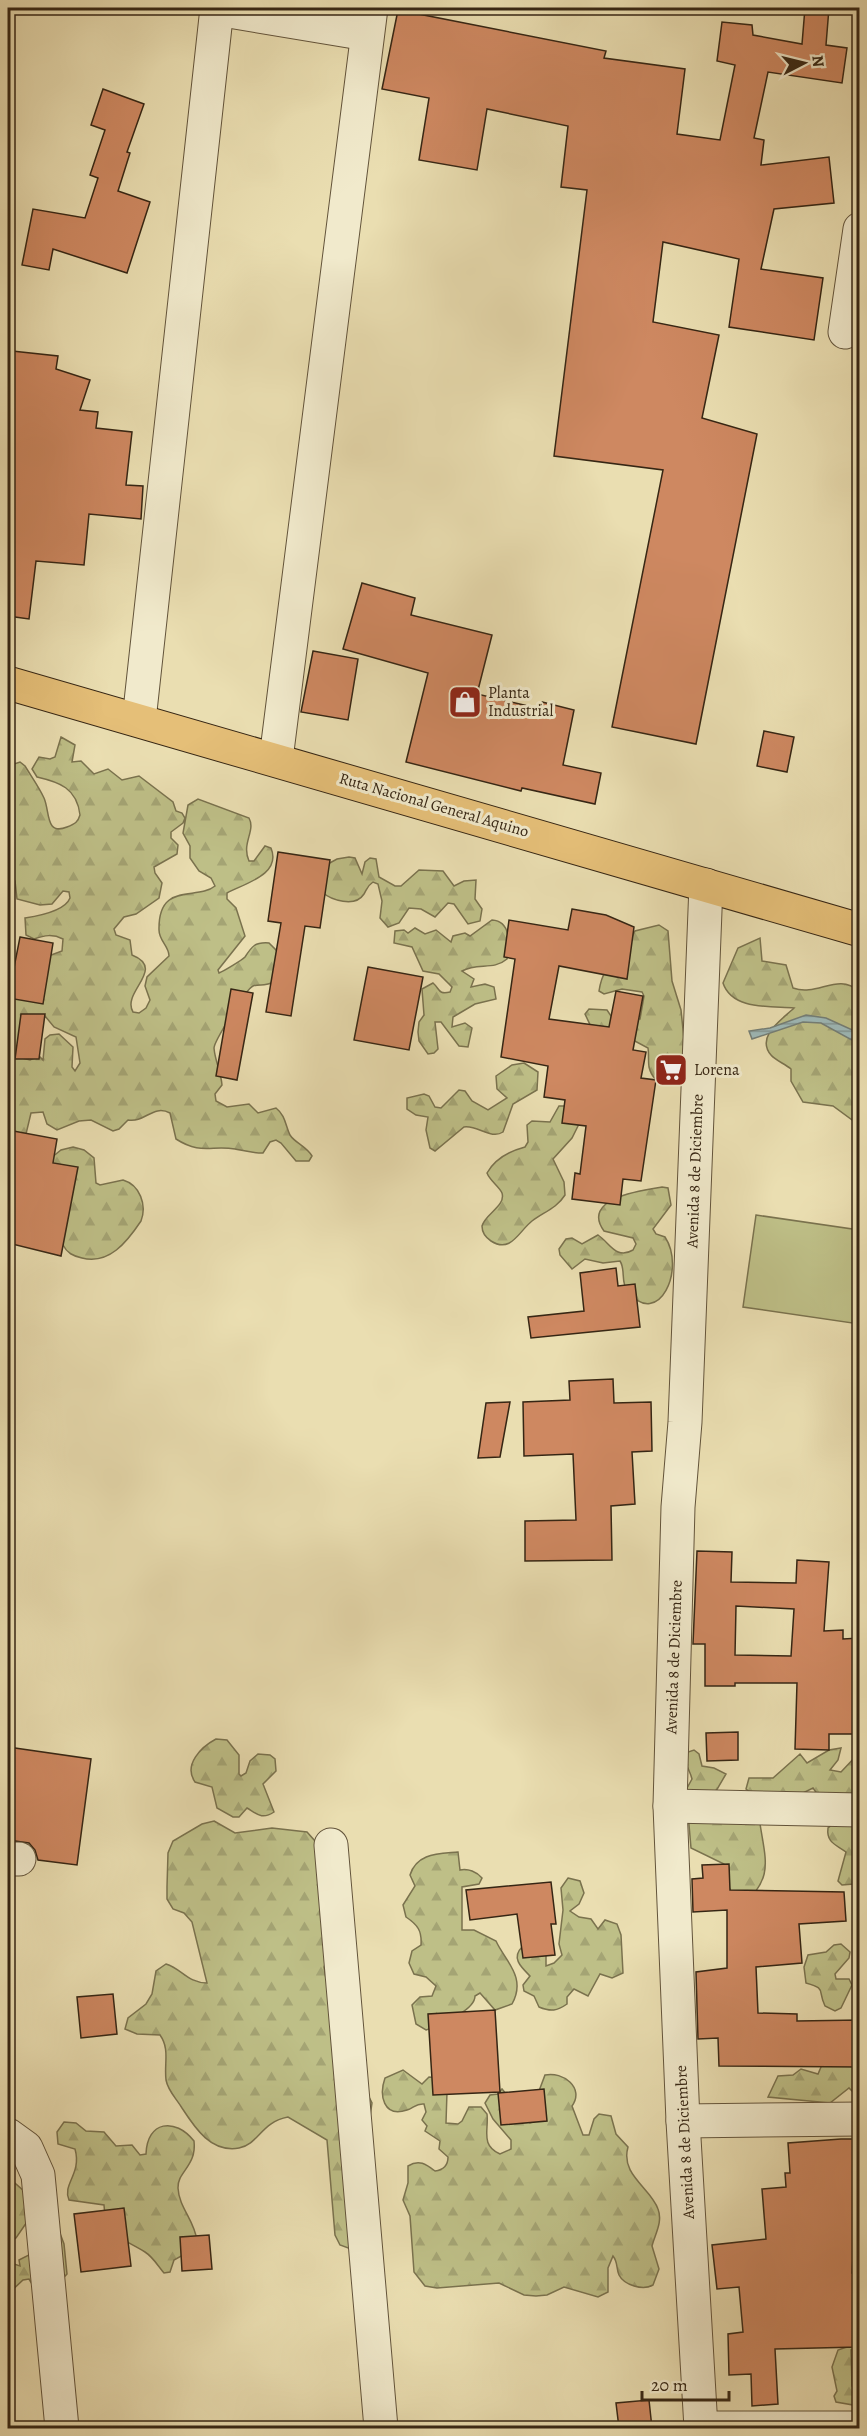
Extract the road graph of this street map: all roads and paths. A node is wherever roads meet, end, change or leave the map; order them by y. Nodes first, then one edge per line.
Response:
1 (217, 8) edge
2 (369, 21) edge
3 (860, 229) edge
4 (845, 332) dead end
5 (8, 683) edge
6 (139, 720) junction
7 (276, 759) junction
8 (706, 885) junction
9 (860, 930) edge
10 (670, 1806) junction
11 (860, 1810) edge
12 (331, 1845) dead end
13 (860, 2120) edge
14 (684, 2121) junction
15 (8, 2135) edge
16 (62, 2428) edge
17 (381, 2428) edge
18 (701, 2428) edge
19 (860, 2428) edge

1 - 2 street
1 - 6 street
2 - 7 street
3 - 4 street
5 - 6 highway, Ruta Nacional General Aquino
6 - 7 highway, Ruta Nacional General Aquino
7 - 8 highway, Ruta Nacional General Aquino
8 - 9 highway, Ruta Nacional General Aquino
8 - 10 street, Avenida 8 de Diciembre
10 - 11 street
10 - 14 street, Avenida 8 de Diciembre
12 - 17 street
13 - 14 street
14 - 18 street, Avenida 8 de Diciembre
15 - 16 street
18 - 19 street

